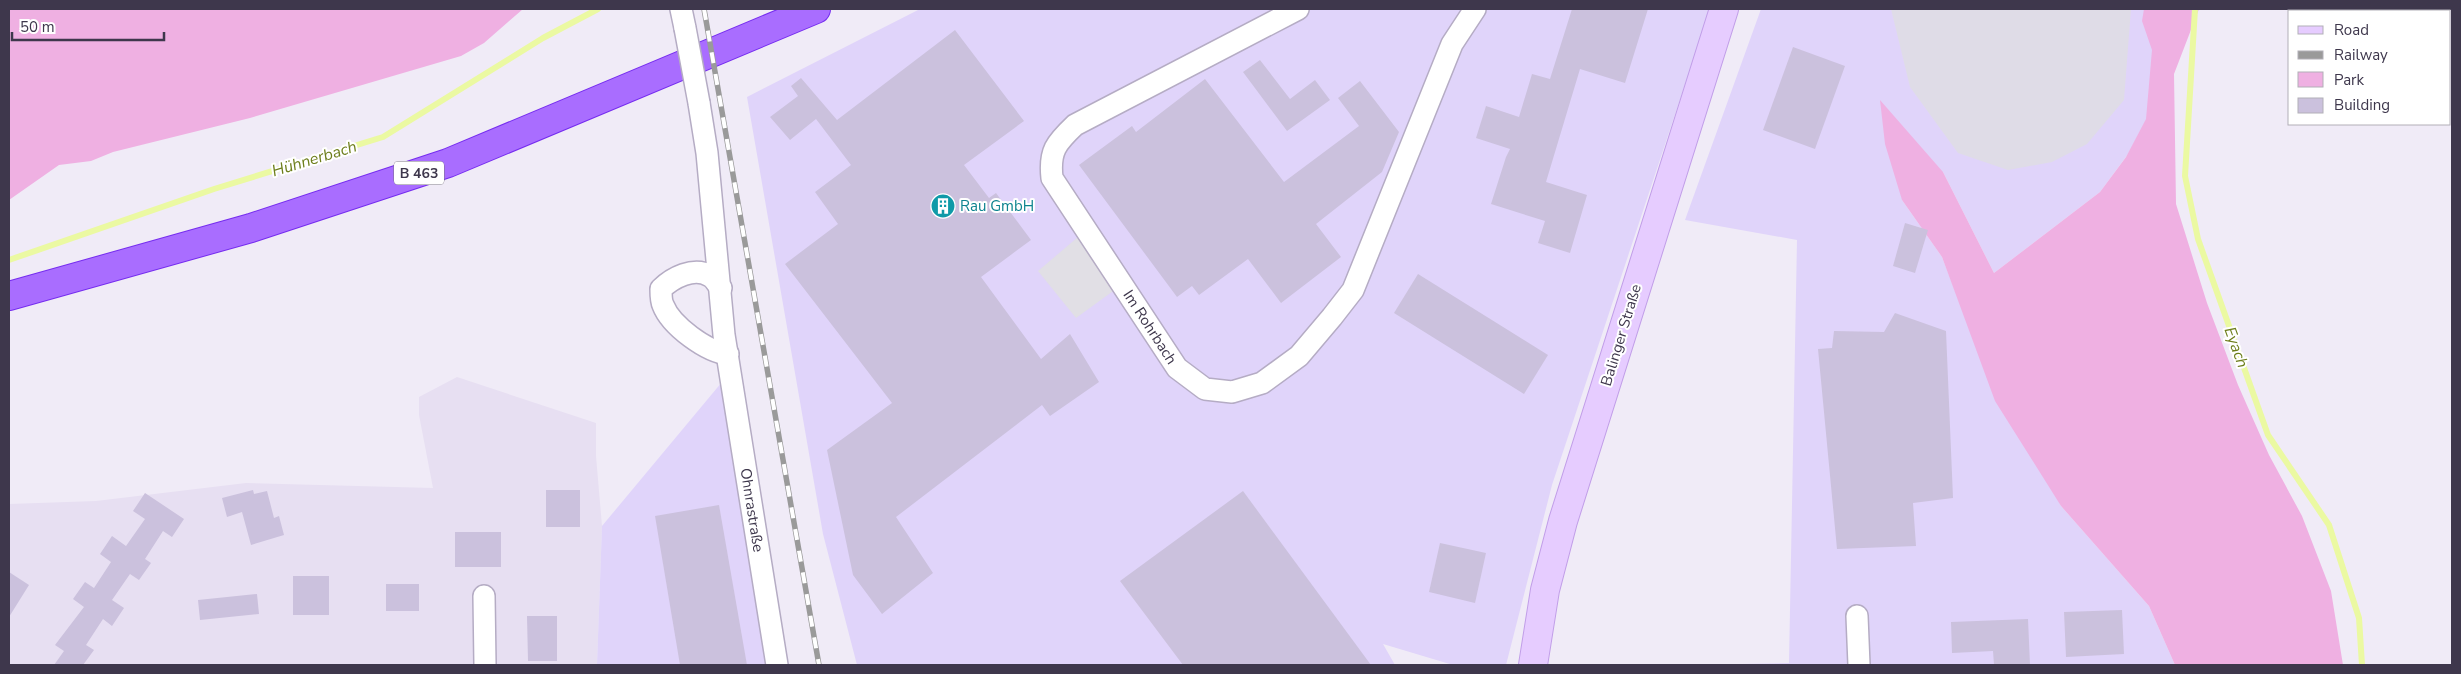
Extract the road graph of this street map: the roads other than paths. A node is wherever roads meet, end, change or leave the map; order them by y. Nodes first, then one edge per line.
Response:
1 (816, 9) edge
2 (1298, 9) edge
3 (1475, 9) edge
4 (1724, 9) edge
5 (683, 18) edge
6 (720, 288) junction
7 (9, 296) edge
8 (728, 354) junction
9 (484, 596) dead end
10 (1857, 616) dead end
11 (484, 665) edge
12 (777, 665) edge
13 (1533, 665) edge
14 (1859, 665) edge

1 - 7 highway, B 463
2 - 3 street, Im Rohrbach
4 - 13 main road, Balinger Straße
5 - 6 street, Ohnrastraße, bridge
6 - 8 street, Ohnrastraße
6 - 8 street
8 - 12 street, Ohnrastraße
9 - 11 street
10 - 14 street

